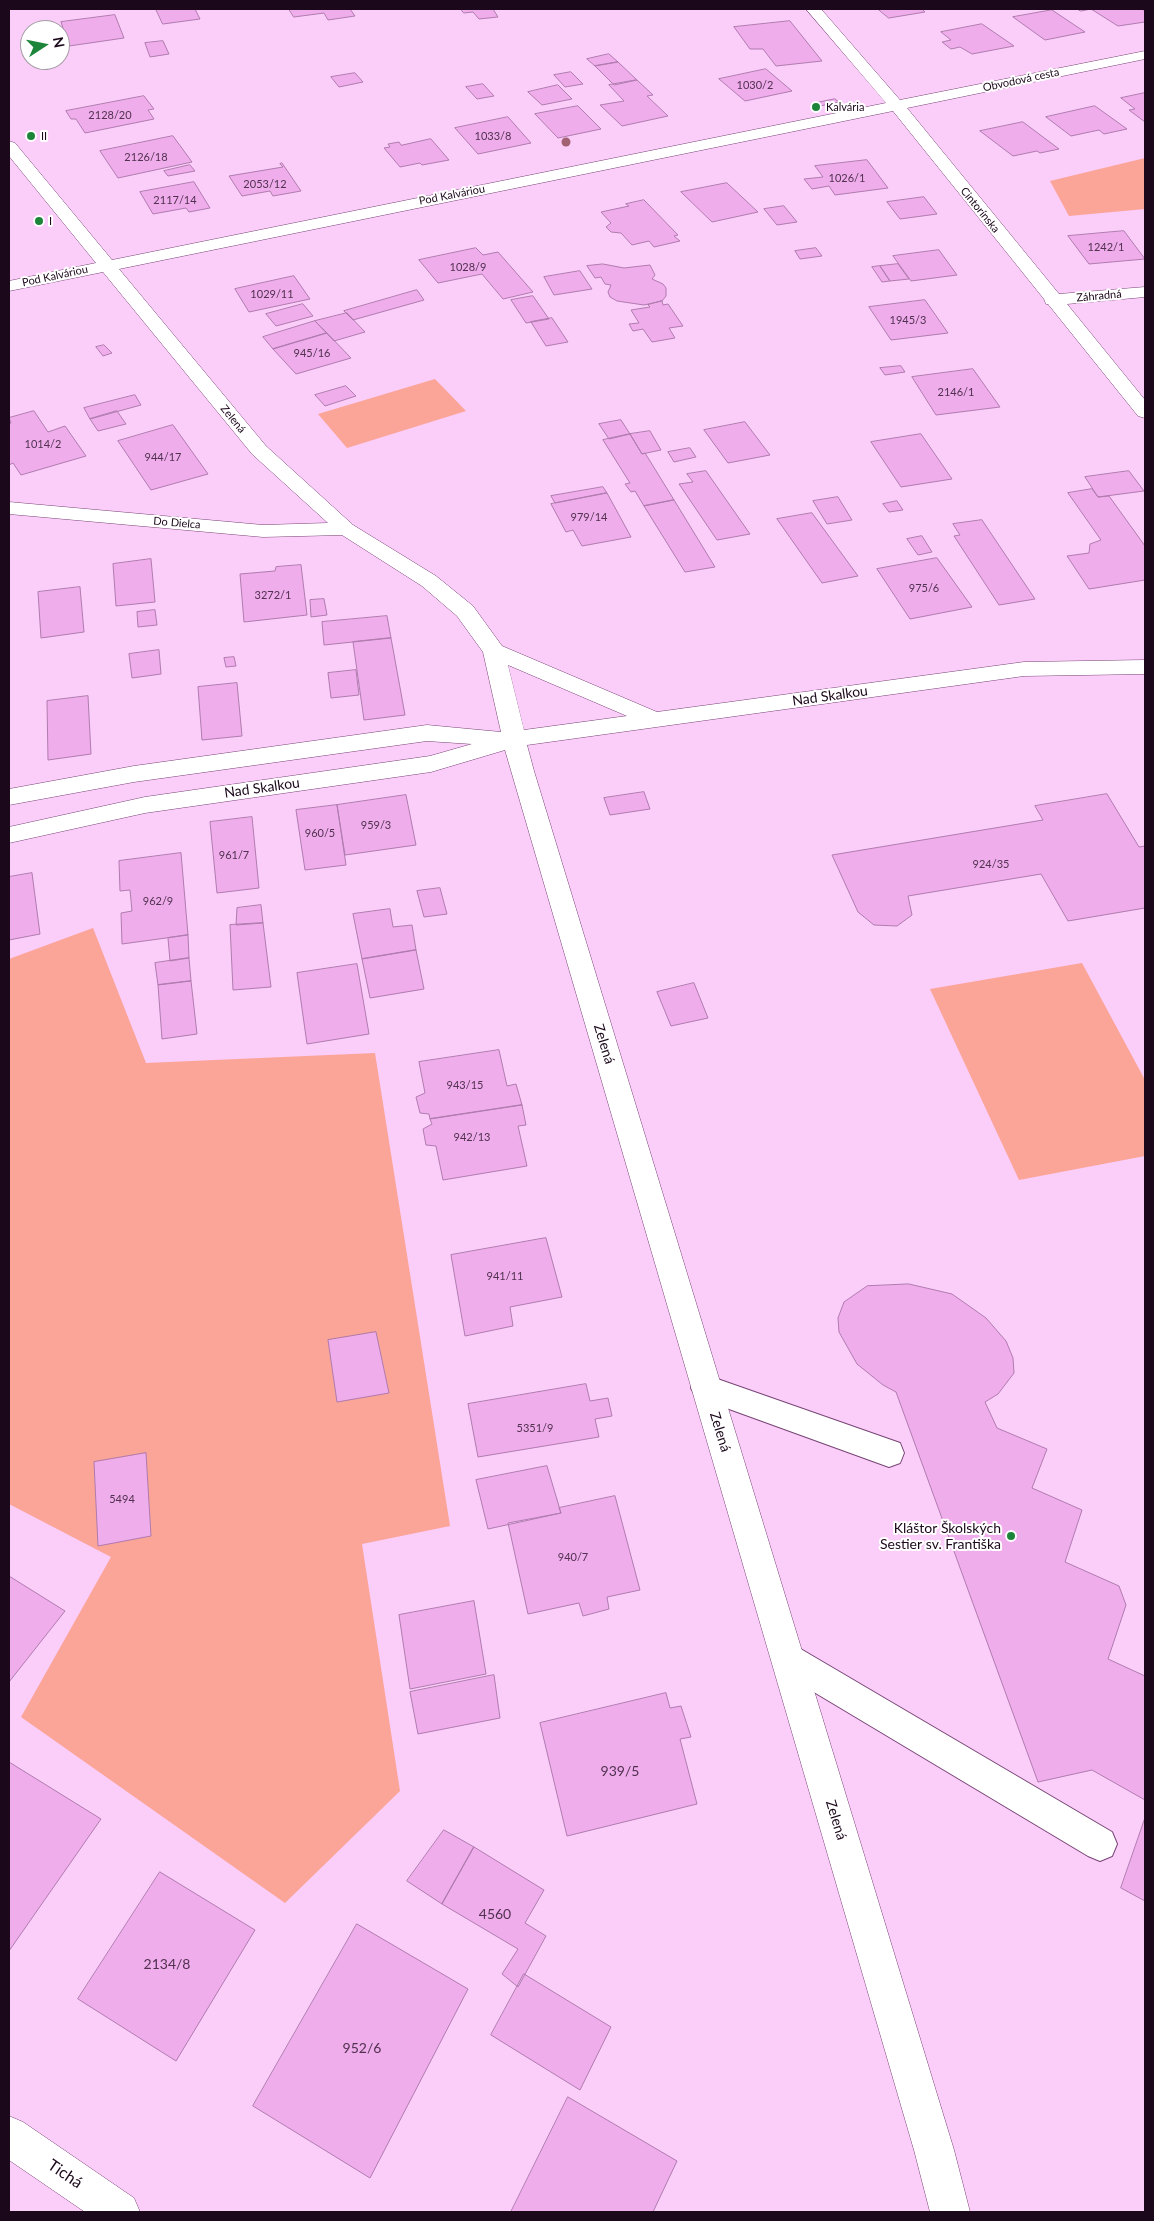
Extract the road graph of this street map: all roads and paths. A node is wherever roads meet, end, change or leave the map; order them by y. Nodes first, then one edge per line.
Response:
1 (813, 9) edge
2 (1145, 55) edge
3 (896, 105) junction
4 (9, 146) edge
5 (108, 265) junction
6 (9, 286) edge
7 (1145, 292) edge
8 (1052, 300) junction
9 (1145, 412) edge
10 (9, 508) edge
11 (346, 529) junction
12 (494, 651) junction
13 (1145, 667) edge
14 (657, 720) junction
15 (515, 739) junction
16 (9, 797) edge
17 (9, 835) edge
18 (706, 1388) junction
19 (889, 1453) dead end
20 (788, 1659) junction
21 (1100, 1844) dead end
22 (9, 2136) edge
23 (120, 2212) edge
24 (950, 2212) edge

1 - 3 street, Cintorínska
2 - 3 street, Obvodová cesta
3 - 5 street, Pod Kalváriou
3 - 8 street, Cintorínska
4 - 5 street, Zelená
5 - 6 street, Pod Kalváriou
5 - 11 street, Zelená
7 - 8 street, Záhradná
8 - 9 street, Cintorínska
10 - 11 street, Do Dielca
11 - 12 street, Zelená
12 - 14 street
12 - 15 street, Zelená
13 - 14 street, Nad Skalkou
14 - 15 street, Nad Skalkou
15 - 16 street, Nad Skalkou
15 - 17 street, Nad Skalkou
15 - 18 street, Zelená
18 - 19 lane
18 - 20 street, Zelená
20 - 21 lane
20 - 24 street, Zelená
22 - 23 street, Tichá

